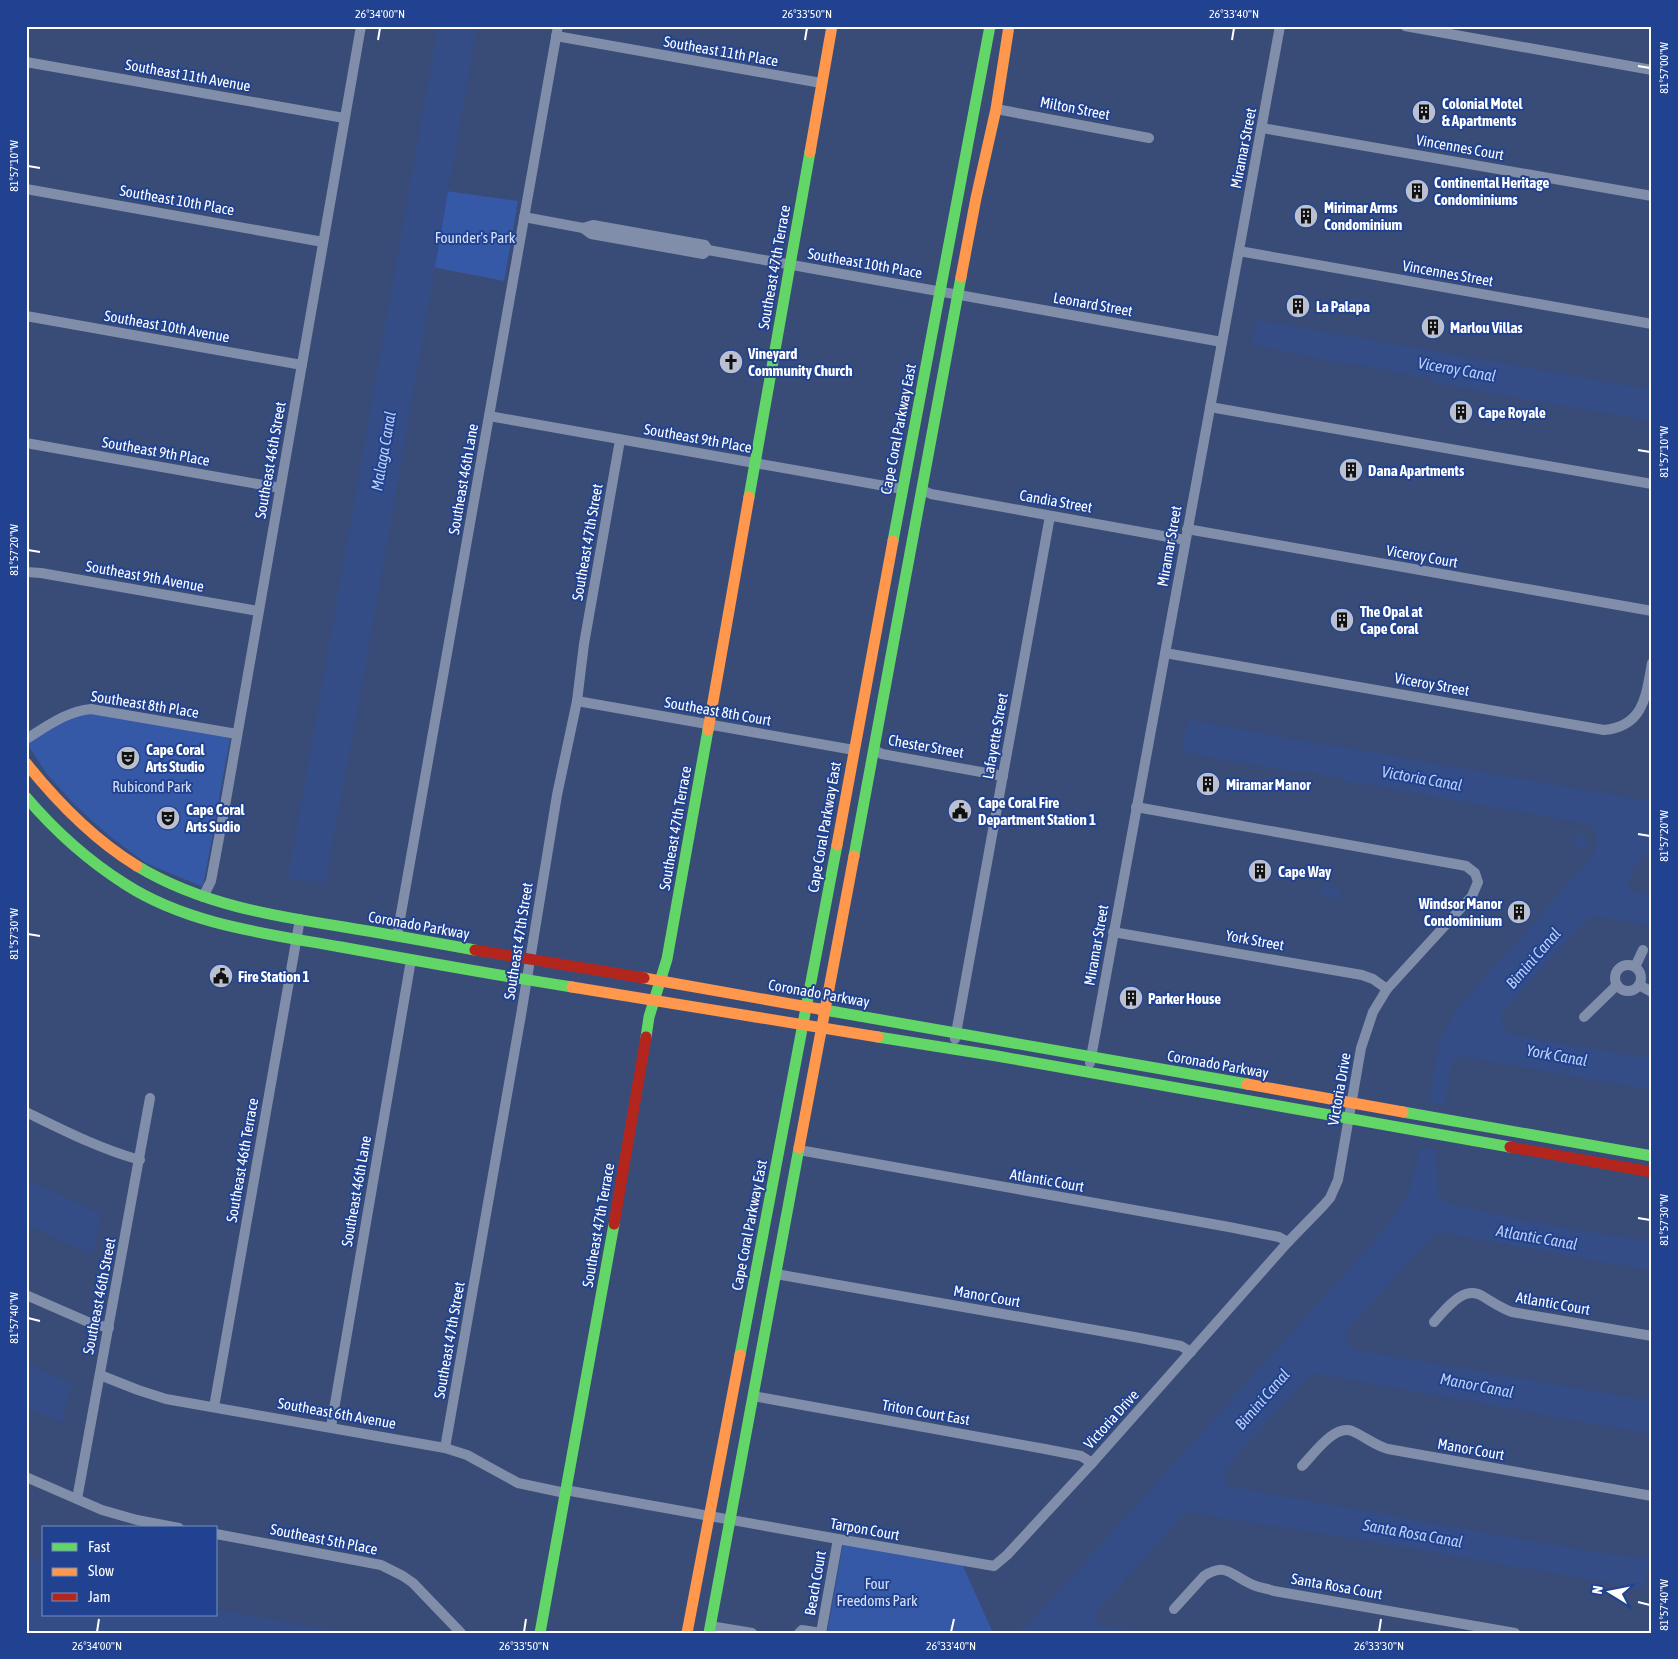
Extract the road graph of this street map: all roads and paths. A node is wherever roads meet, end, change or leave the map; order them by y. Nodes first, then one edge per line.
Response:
1 (361, 26) edge
2 (832, 26) edge
3 (990, 26) edge
4 (1009, 26) edge
5 (1280, 26) edge
6 (1405, 26) edge
7 (557, 31) edge
8 (26, 62) edge
9 (1652, 70) edge
10 (821, 83) junction
11 (996, 108) junction
12 (344, 118) junction
13 (1262, 128) junction
14 (1149, 138) dead end
15 (26, 189) edge
16 (1652, 196) edge
17 (524, 217) junction
18 (323, 242) junction
19 (1240, 251) junction
20 (790, 264) junction
21 (939, 291) junction
22 (958, 295) junction
23 (26, 316) edge
24 (1652, 324) edge
25 (1222, 342) junction
26 (302, 365) junction
27 (920, 392) junction
28 (1210, 406) junction
29 (489, 416) junction
30 (620, 440) junction
31 (26, 443) edge
32 (755, 463) junction
33 (1652, 484) edge
34 (280, 488) junction
35 (902, 489) junction
36 (922, 490) junction
37 (1050, 516) junction
38 (1186, 534) junction
39 (26, 572) edge
40 (904, 588) junction
41 (258, 611) junction
42 (1652, 611) edge
43 (872, 650) junction
44 (1165, 653) junction
45 (1652, 663) edge
46 (577, 701) junction
47 (709, 724) junction
48 (237, 734) junction
49 (26, 739) edge
50 (854, 750) junction
51 (874, 750) junction
52 (26, 763) edge
53 (1003, 776) junction
54 (26, 798) edge
55 (1136, 807) junction
56 (854, 853) junction
57 (203, 897) junction
58 (300, 919) junction
59 (1113, 932) junction
60 (398, 936) junction
61 (296, 940) junction
62 (461, 947) junction
63 (1643, 950) dead end
64 (530, 959) junction
65 (411, 960) junction
66 (1635, 967) junction
67 (527, 980) junction
68 (660, 981) junction
69 (1617, 985) junction
70 (1639, 985) junction
71 (1387, 989) junction
72 (1652, 992) edge
73 (654, 1000) junction
74 (806, 1006) junction
75 (825, 1010) junction
76 (1584, 1017) dead end
77 (802, 1026) junction
78 (822, 1028) junction
79 (956, 1032) junction
80 (953, 1050) junction
81 (1091, 1056) junction
82 (1088, 1072) junction
83 (150, 1098) dead end
84 (1352, 1103) junction
85 (26, 1112) edge
86 (1349, 1118) junction
87 (1559, 1139) junction
88 (799, 1150) junction
89 (1556, 1155) junction
90 (1652, 1156) edge
91 (140, 1160) junction
92 (1652, 1172) edge
93 (1288, 1242) junction
94 (776, 1274) junction
95 (26, 1295) edge
96 (1434, 1322) dead end
97 (109, 1328) junction
98 (1652, 1336) edge
99 (1191, 1352) junction
100 (100, 1375) junction
101 (753, 1396) junction
102 (214, 1406) junction
103 (331, 1427) junction
104 (445, 1448) junction
105 (1092, 1463) junction
106 (1302, 1466) dead end
107 (26, 1477) edge
108 (565, 1492) junction
109 (1652, 1496) edge
110 (77, 1499) junction
111 (709, 1516) junction
112 (730, 1520) junction
113 (169, 1526) edge
114 (218, 1534) edge
115 (838, 1539) junction
116 (994, 1566) joint
117 (1174, 1609) dead end
118 (710, 1629) edge
119 (462, 1633) edge
120 (540, 1633) edge
121 (687, 1633) edge
122 (752, 1633) edge
123 (799, 1633) edge
124 (821, 1633) edge
125 (1515, 1633) edge

1 - 12 street, Southeast 46th Street
2 - 10 street, Southeast 47th Terrace
3 - 21 street, Cape Coral Parkway East
4 - 11 street
5 - 13 street, Miramar Street
6 - 9 street
7 - 10 street, Southeast 11th Place
7 - 17 street, Southeast 46th Lane
8 - 12 street, Southeast 11th Avenue
10 - 20 street, Southeast 47th Terrace
11 - 14 street, Milton Street
11 - 22 street
12 - 18 street, Southeast 46th Street
13 - 16 street, Vincennes Court
13 - 19 street, Miramar Street
15 - 18 street, Southeast 10th Place
17 - 20 street, Southeast 10th Place
17 - 29 street, Southeast 46th Lane
18 - 26 street, Southeast 46th Street
19 - 24 street, Vincennes Street
19 - 25 street, Miramar Street
20 - 21 street, Southeast 10th Place
20 - 32 street, Southeast 47th Terrace
21 - 22 street, Southeast 10th Place
21 - 27 street, Cape Coral Parkway East
22 - 25 street, Leonard Street
22 - 36 street
23 - 26 street, Southeast 10th Avenue
25 - 28 street, Miramar Street
26 - 34 street, Southeast 46th Street
27 - 35 street, Cape Coral Parkway East
27 - 36 street
28 - 33 street
28 - 38 street, Miramar Street
29 - 30 street, Southeast 9th Place
29 - 60 street, Southeast 46th Lane
30 - 32 street, Southeast 9th Place
30 - 46 street, Southeast 47th Street
31 - 34 street, Southeast 9th Place
32 - 35 street, Southeast 9th Place
32 - 47 street, Southeast 47th Terrace
34 - 41 street, Southeast 46th Street
35 - 40 street
35 - 43 street, Cape Coral Parkway East
36 - 37 street, Candia Street
36 - 40 street
37 - 38 street, Candia Street
37 - 53 street, Lafayette Street
38 - 42 street, Viceroy Court
38 - 44 street, Miramar Street
39 - 41 street, Southeast 9th Avenue
40 - 51 street
41 - 48 street, Southeast 46th Street
43 - 50 street, Cape Coral Parkway East
43 - 51 street
44 - 45 street, Viceroy Street
44 - 55 street, Miramar Street
46 - 47 street, Southeast 8th Court
46 - 64 street, Southeast 47th Street
47 - 50 street, Southeast 8th Court
47 - 68 street, Southeast 47th Terrace
48 - 49 street, Southeast 8th Place
48 - 57 street, Southeast 46th Street
50 - 56 street
50 - 74 street, Cape Coral Parkway East
51 - 53 street, Chester Street
51 - 56 street
52 - 57 street, Coronado Parkway
53 - 79 street, Lafayette Street
54 - 61 street, Coronado Parkway
55 - 59 street, Miramar Street
55 - 71 street, Victoria Drive
56 - 75 street
57 - 58 street, Coronado Parkway
58 - 60 street, Coronado Parkway
58 - 61 street, Southeast 46th Terrace
59 - 71 street, York Street
59 - 81 street, Miramar Street
60 - 62 street, Coronado Parkway
61 - 65 street, Coronado Parkway
61 - 102 street, Southeast 46th Terrace
62 - 64 street, Coronado Parkway
62 - 65 street
63 - 66 street
64 - 67 street, Southeast 47th Street
64 - 68 street, Coronado Parkway
65 - 67 street, Coronado Parkway
65 - 103 street, Southeast 46th Lane
66 - 69 street
66 - 70 street
67 - 73 street, Coronado Parkway
67 - 104 street, Southeast 47th Street
68 - 73 street, Southeast 47th Terrace
68 - 74 street, Coronado Parkway
69 - 70 street
69 - 76 street
70 - 72 street
71 - 84 street, Victoria Drive
73 - 77 street, Coronado Parkway
73 - 108 street, Southeast 47th Terrace
74 - 75 street, Coronado Parkway
74 - 77 street, Cape Coral Parkway East
75 - 78 street
75 - 79 street, Coronado Parkway
77 - 78 street, Coronado Parkway
77 - 111 street, Cape Coral Parkway East
78 - 80 street, Coronado Parkway
78 - 88 street
79 - 80 street, Lafayette Street
79 - 81 street, Coronado Parkway
80 - 82 street, Coronado Parkway
81 - 82 street, Miramar Street
81 - 84 street, Coronado Parkway
82 - 86 street, Coronado Parkway
83 - 91 street, Southeast 46th Street
84 - 86 street, Victoria Drive
84 - 87 street, Coronado Parkway
85 - 91 street
86 - 89 street, Coronado Parkway
86 - 93 street, Victoria Drive
87 - 89 street
87 - 90 street, Coronado Parkway
88 - 93 street, Atlantic Court
88 - 94 street
89 - 92 street, Coronado Parkway
91 - 97 street, Southeast 46th Street
93 - 99 street, Victoria Drive
94 - 99 street, Manor Court
94 - 101 street
95 - 97 street
96 - 98 street, Atlantic Court
97 - 100 street, Southeast 46th Street
99 - 105 street, Victoria Drive
100 - 102 street, Southeast 6th Avenue
100 - 110 street, Southeast 46th Street
101 - 105 street, Triton Court East
101 - 112 street
102 - 103 street, Southeast 6th Avenue
103 - 104 street, Southeast 6th Avenue
104 - 108 street, Southeast 6th Avenue
105 - 116 street, Victoria Drive
106 - 109 street, Manor Court
107 - 110 street
108 - 111 street, Southeast 6th Avenue
108 - 120 street, Southeast 47th Terrace
110 - 113 street
111 - 112 street, Southeast 6th Avenue
111 - 121 street, Cape Coral Parkway East
112 - 115 street, Tarpon Court
112 - 118 street
114 - 119 street, Southeast 5th Place
115 - 116 street, Tarpon Court
115 - 124 street, Beach Court
117 - 125 street, Santa Rosa Court
118 - 122 street
123 - 124 street

